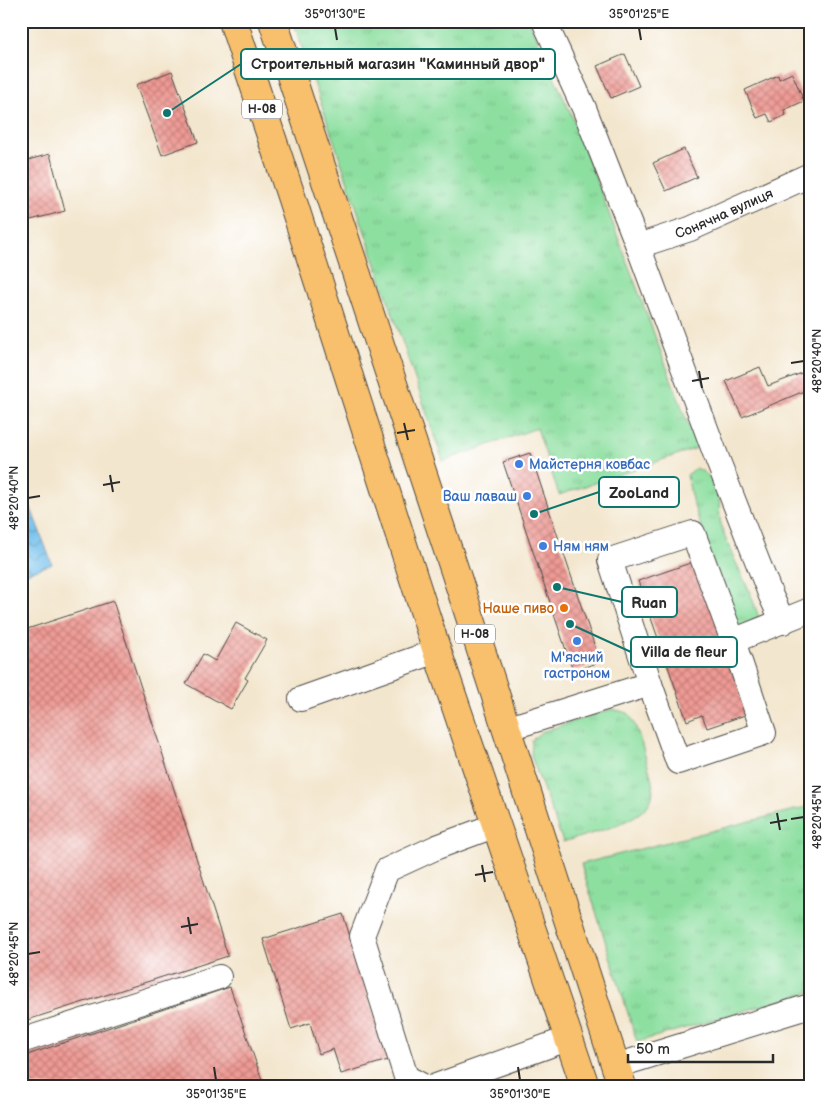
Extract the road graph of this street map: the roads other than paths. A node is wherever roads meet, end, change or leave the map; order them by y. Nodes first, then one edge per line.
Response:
1 (233, 21) edge
2 (273, 21) edge
3 (544, 21) edge
4 (810, 175) edge
5 (638, 246) junction
6 (810, 610) edge
7 (783, 622) junction
8 (733, 641) junction
9 (437, 651) junction
10 (650, 684) junction
11 (301, 699) dead end
12 (506, 729) junction
13 (496, 825) junction
14 (219, 977) dead end
15 (810, 1006) edge
16 (570, 1038) junction
17 (21, 1041) edge
18 (619, 1076) edge
19 (423, 1086) edge
20 (436, 1086) edge
21 (585, 1086) edge

1 - 9 main road, Н-08
2 - 12 main road, Н-08
3 - 5 street
4 - 5 street, Сонячна вулиця
5 - 7 street
6 - 7 street
7 - 8 street
8 - 10 street
8 - 10 street
9 - 11 street
9 - 13 main road, Н-08
10 - 12 street
12 - 18 main road, Н-08
13 - 16 main road, Н-08
13 - 19 street
14 - 17 street
15 - 18 street
16 - 20 street
16 - 21 main road, Н-08

